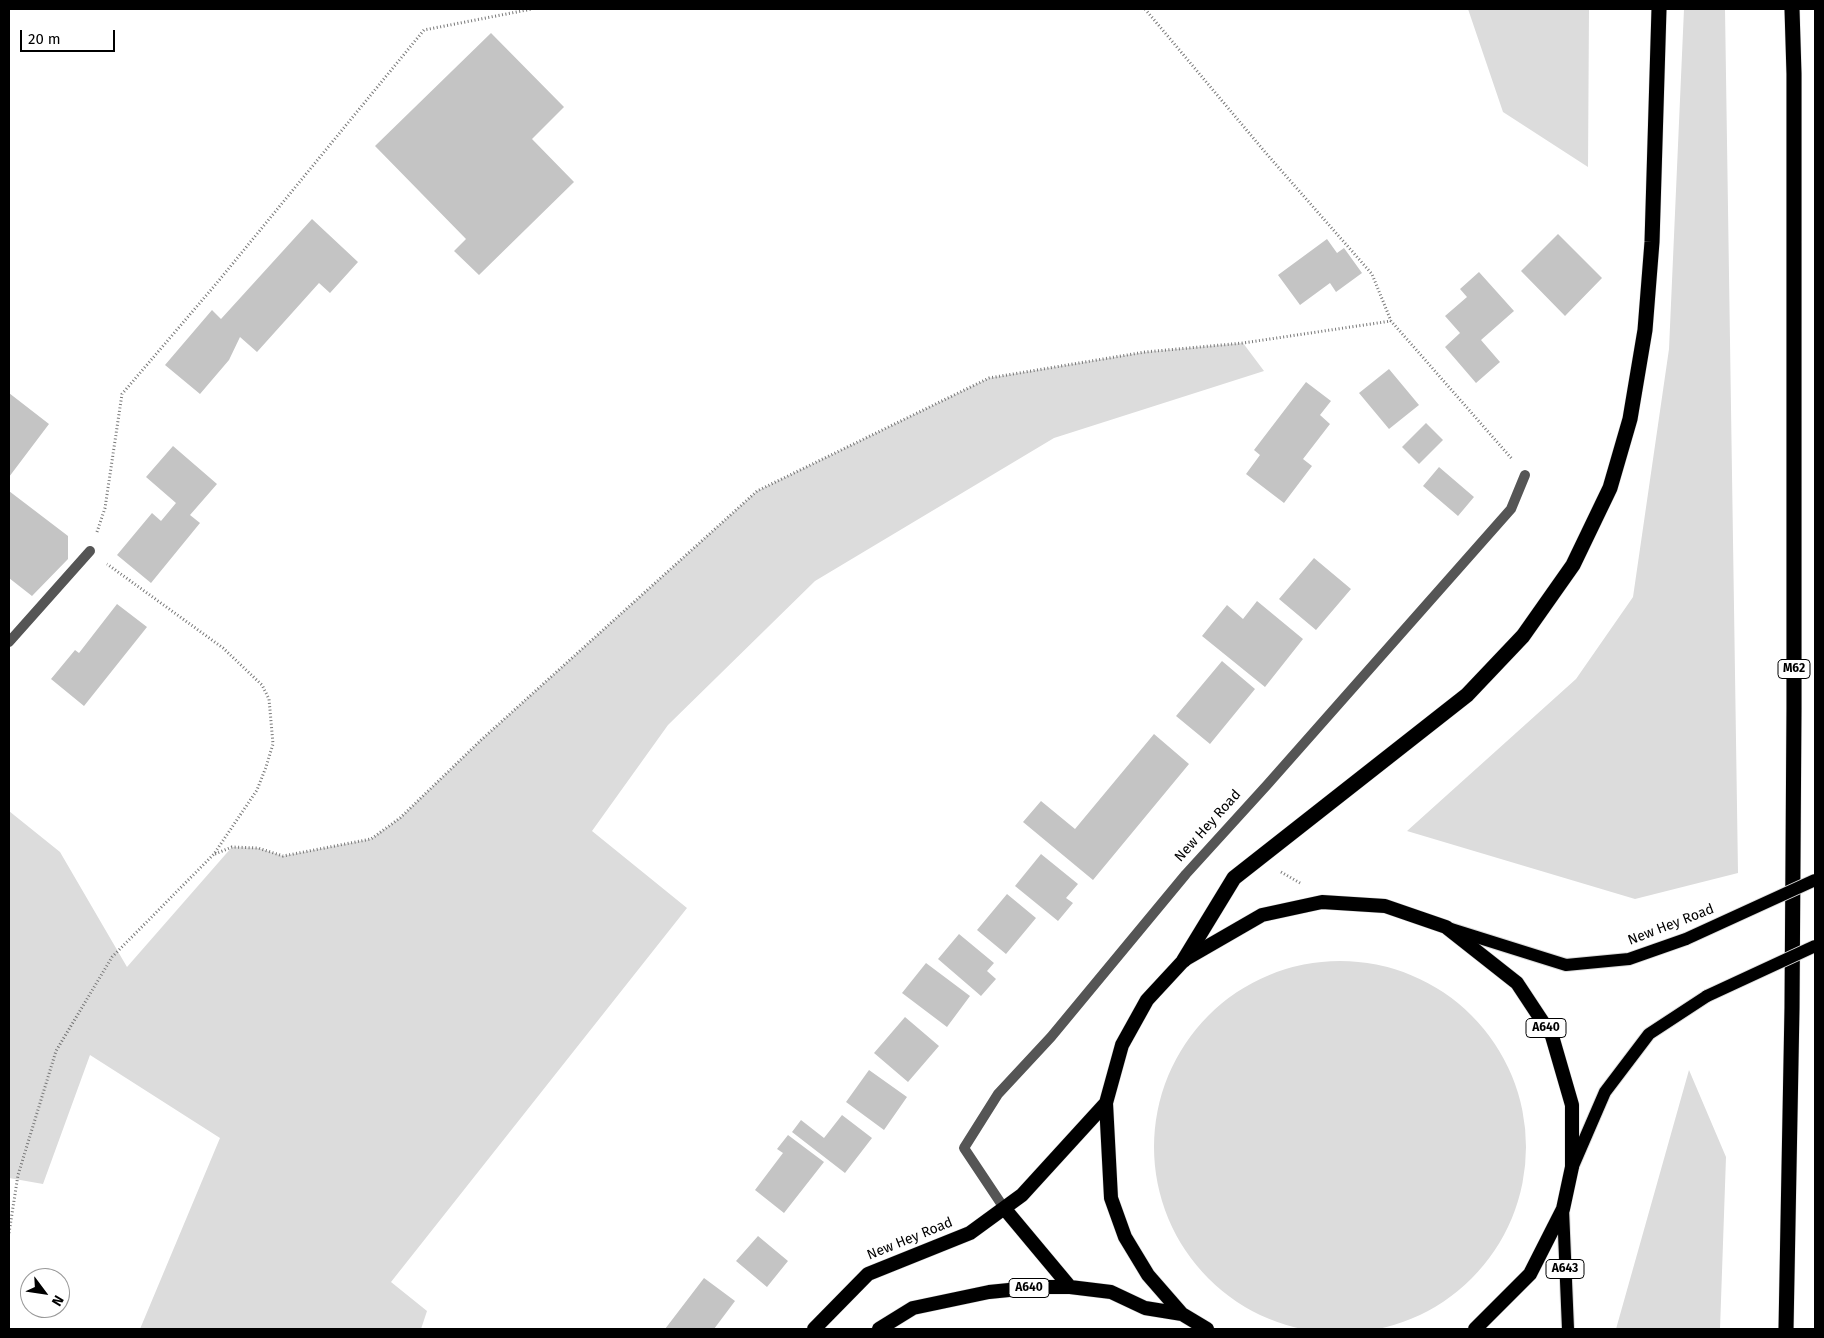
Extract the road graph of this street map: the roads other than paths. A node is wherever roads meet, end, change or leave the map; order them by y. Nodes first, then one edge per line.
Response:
1 (1659, 9) edge
2 (1792, 9) edge
3 (1525, 475) road end
4 (90, 551) road end
5 (9, 642) edge
6 (1815, 880) edge
7 (1446, 927) junction
8 (1815, 946) edge
9 (1184, 960) junction
10 (1106, 1103) junction
11 (1572, 1167) junction
12 (1004, 1208) junction
13 (1563, 1209) junction
14 (1070, 1287) junction
15 (1182, 1314) junction
16 (814, 1329) edge
17 (879, 1329) edge
18 (1207, 1329) edge
19 (1475, 1329) edge
20 (1568, 1329) edge
21 (1786, 1329) edge

1 - 9 highway
2 - 21 highway, M62
3 - 12 street, New Hey Road
4 - 5 street
6 - 7 main road, New Hey Road / A640, bridge
7 - 9 highway, A640
7 - 11 highway, A640
8 - 11 main road, A640, bridge
9 - 10 highway, A640
10 - 12 highway, New Hey Road / A640
10 - 15 highway, A640
11 - 13 highway, A640
12 - 14 highway, A640
12 - 16 highway, New Hey Road / A640
13 - 19 highway, A640
13 - 20 main road, A643
14 - 15 highway, A640
14 - 17 highway, A640
15 - 18 highway, A640

